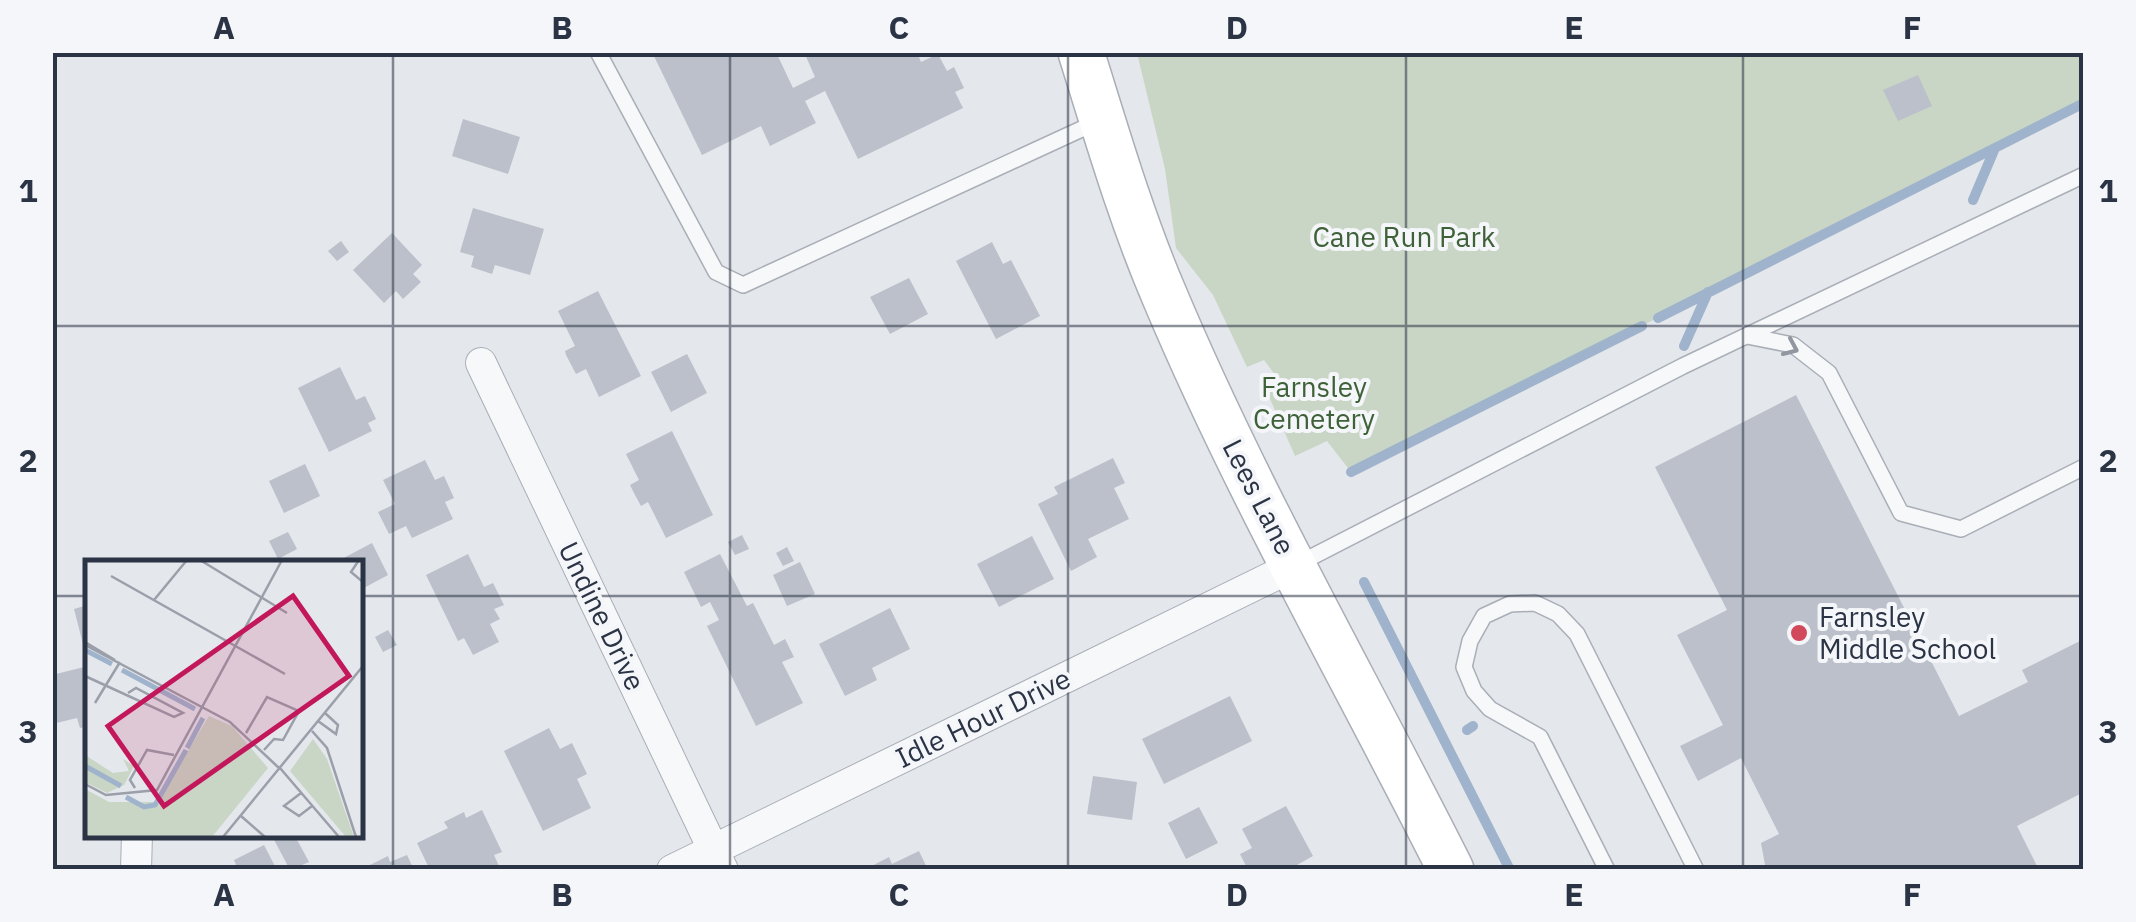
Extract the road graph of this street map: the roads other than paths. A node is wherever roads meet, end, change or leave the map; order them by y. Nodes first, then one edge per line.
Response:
1 (598, 52) edge
2 (1081, 52) edge
3 (1102, 119) junction
4 (2084, 175) edge
5 (1748, 336) junction
6 (481, 363) dead end
7 (2084, 467) edge
8 (1294, 566) junction
9 (137, 837) edge
10 (718, 859) edge
11 (136, 870) edge
12 (672, 870) edge
13 (1450, 870) edge
14 (1608, 870) edge
15 (1696, 870) edge

1 - 3 lane
2 - 3 street, Lees Lane
3 - 8 street, Lees Lane
4 - 5 lane
5 -> 7 lane
5 - 8 lane
6 - 10 street, Undine Drive
8 - 10 street, Idle Hour Drive
8 - 13 street, Lees Lane
9 - 11 street
10 - 12 street, Idle Hour Drive
14 - 15 lane

